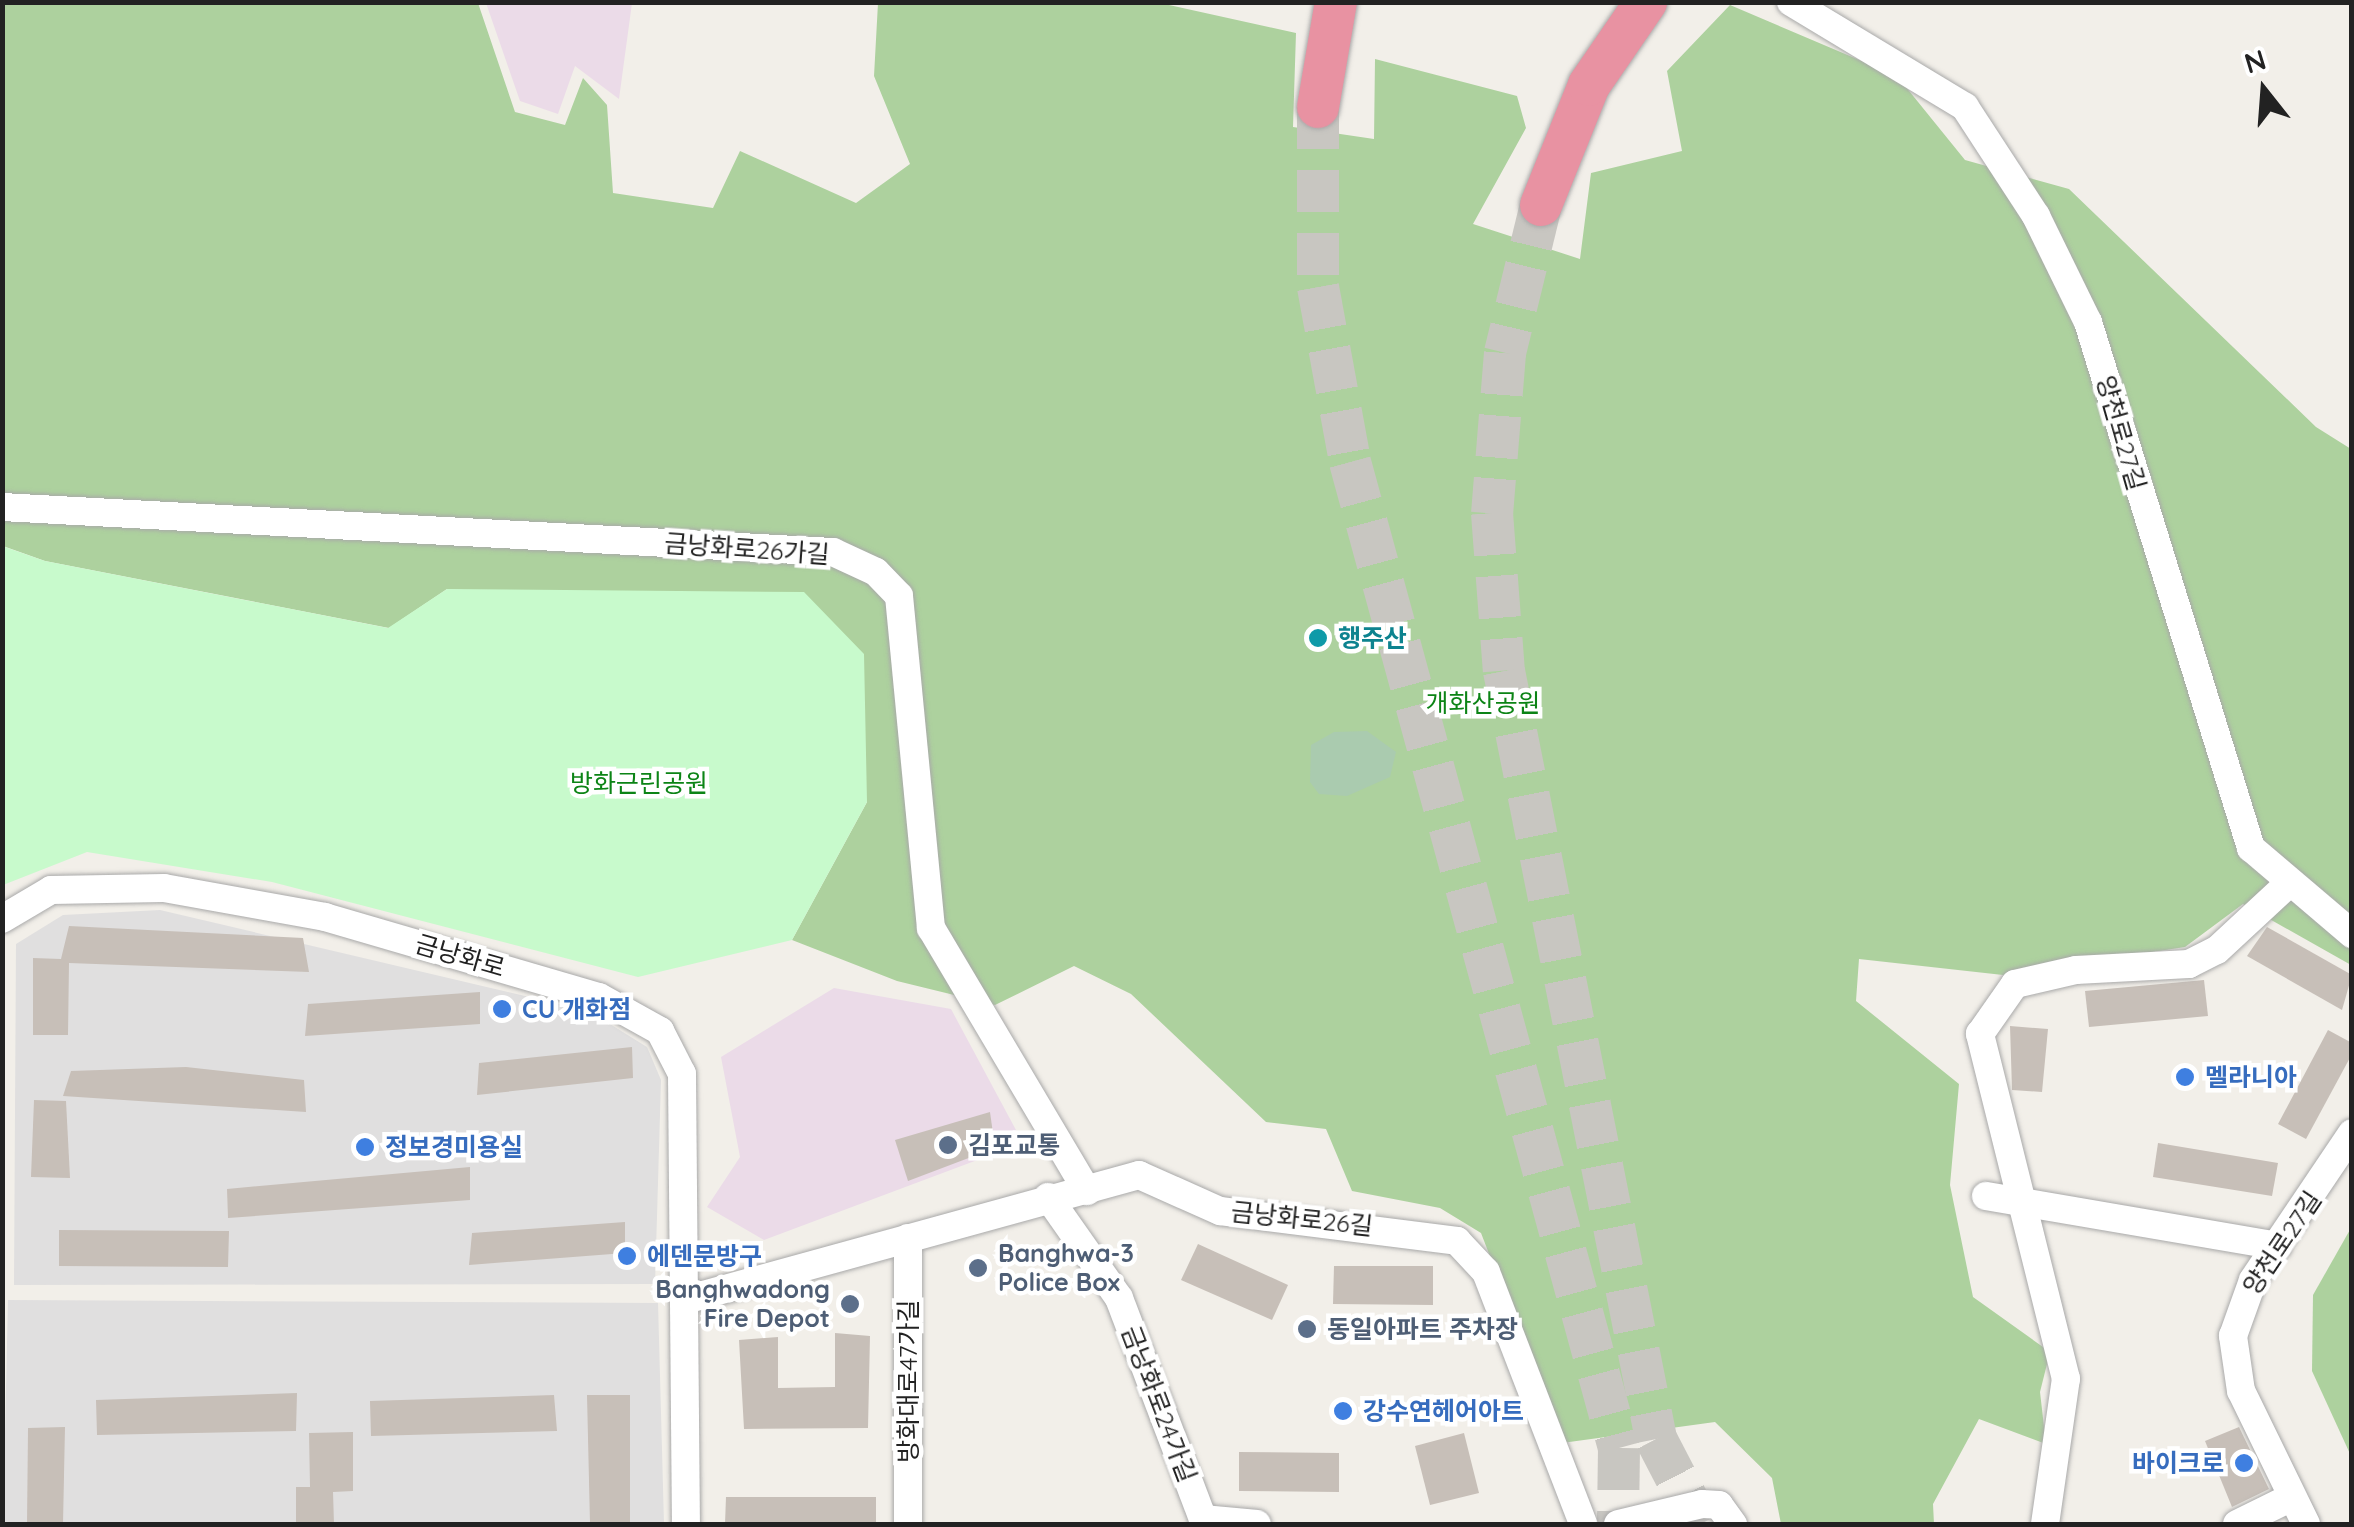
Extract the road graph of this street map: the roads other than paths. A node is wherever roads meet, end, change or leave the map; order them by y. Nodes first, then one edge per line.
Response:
1 (1336, 2) edge
2 (1646, 2) edge
3 (1791, 2) edge
4 (1318, 107) tunnel mouth
5 (1541, 205) tunnel mouth
6 (2, 506) edge
7 (2287, 885) junction
8 (2, 919) edge
9 (2352, 934) edge
10 (2352, 1132) edge
11 (1088, 1191) junction
12 (1986, 1196) dead end
13 (1048, 1197) junction
14 (2018, 1200) junction
15 (908, 1238) junction
16 (2278, 1246) junction
17 (685, 1300) junction
18 (2292, 1497) junction
19 (686, 1524) edge
20 (908, 1524) edge
21 (1258, 1524) edge
22 (1582, 1524) edge
23 (1618, 1524) edge
24 (1733, 1524) edge
25 (2045, 1524) edge
26 (2237, 1524) edge
27 (2306, 1524) edge

1 - 4 highway
2 - 5 highway
3 - 7 street, 양천로27길
6 - 11 street, 금낭화로26가길
7 - 9 street, 양천로27길
7 - 14 street
8 - 17 street, 금낭화로
10 - 16 street, 양천로27길
11 - 13 street, 금낭화로26길
11 - 22 street, 금낭화로26길
12 - 14 street
13 - 15 street, 금낭화로26길
13 - 21 street, 금낭화로24가길
14 - 16 street
14 - 25 street
15 - 17 street, 금낭화로26길
15 - 20 street, 방화대로47가길
16 - 18 street, 양천로27길
17 - 19 street, 금낭화로
18 - 26 street
18 - 27 street, 양천로27길
23 - 24 street

